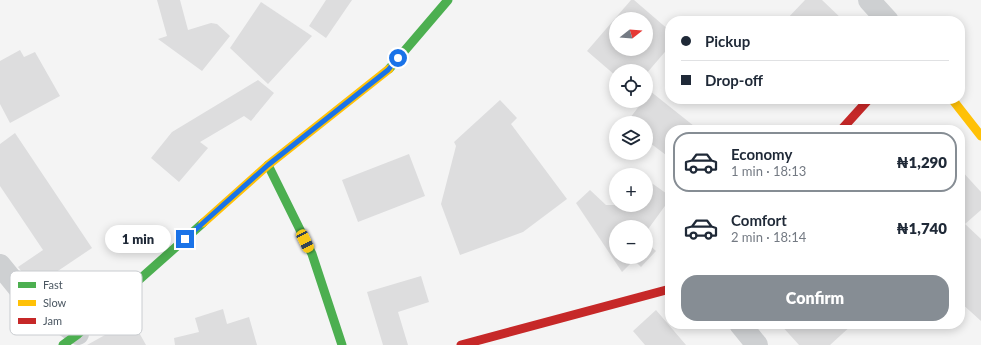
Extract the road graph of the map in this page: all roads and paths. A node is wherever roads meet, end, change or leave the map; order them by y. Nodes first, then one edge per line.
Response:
1 (448, 0) edge
2 (864, 104) edge
3 (956, 104) edge
4 (846, 125) edge
5 (981, 136) edge
6 (268, 165) junction
7 (0, 265) edge
8 (142, 276) edge
9 (10, 277) edge
10 (665, 290) edge
11 (744, 329) edge
12 (342, 345) edge
13 (462, 345) edge
14 (757, 345) edge

1 - 6 street
2 - 4 street
3 - 5 street
6 - 8 street
6 - 12 street
7 - 9 street
10 - 13 street
11 - 14 street

